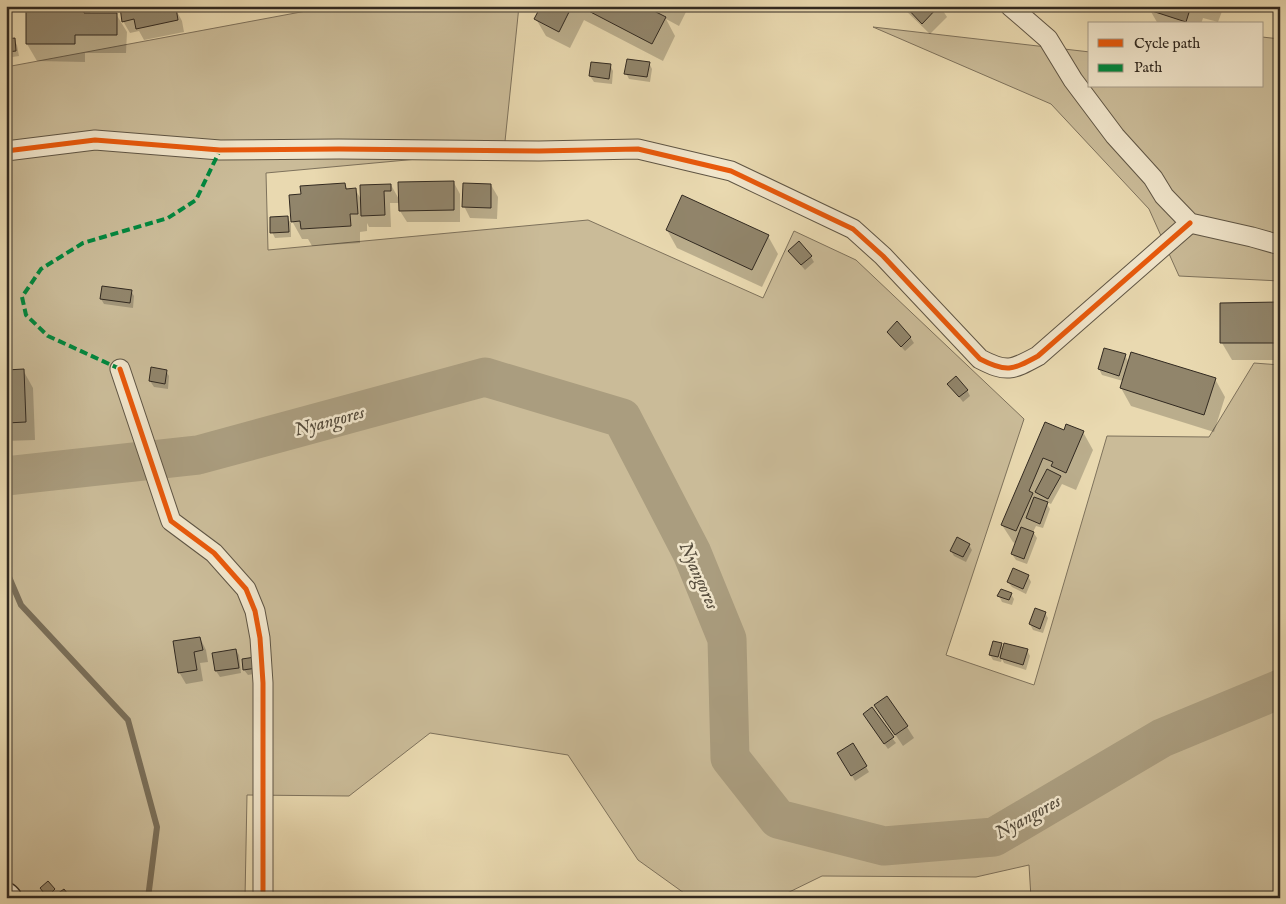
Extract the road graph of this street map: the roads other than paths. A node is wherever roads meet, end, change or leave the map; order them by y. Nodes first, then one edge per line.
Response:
1 (1010, 6) edge
2 (6, 151) edge
3 (1190, 223) junction
4 (1280, 245) edge
5 (120, 369) dead end
6 (263, 898) edge

1 - 3 street
2 - 3 street
3 - 4 street
5 - 6 street

